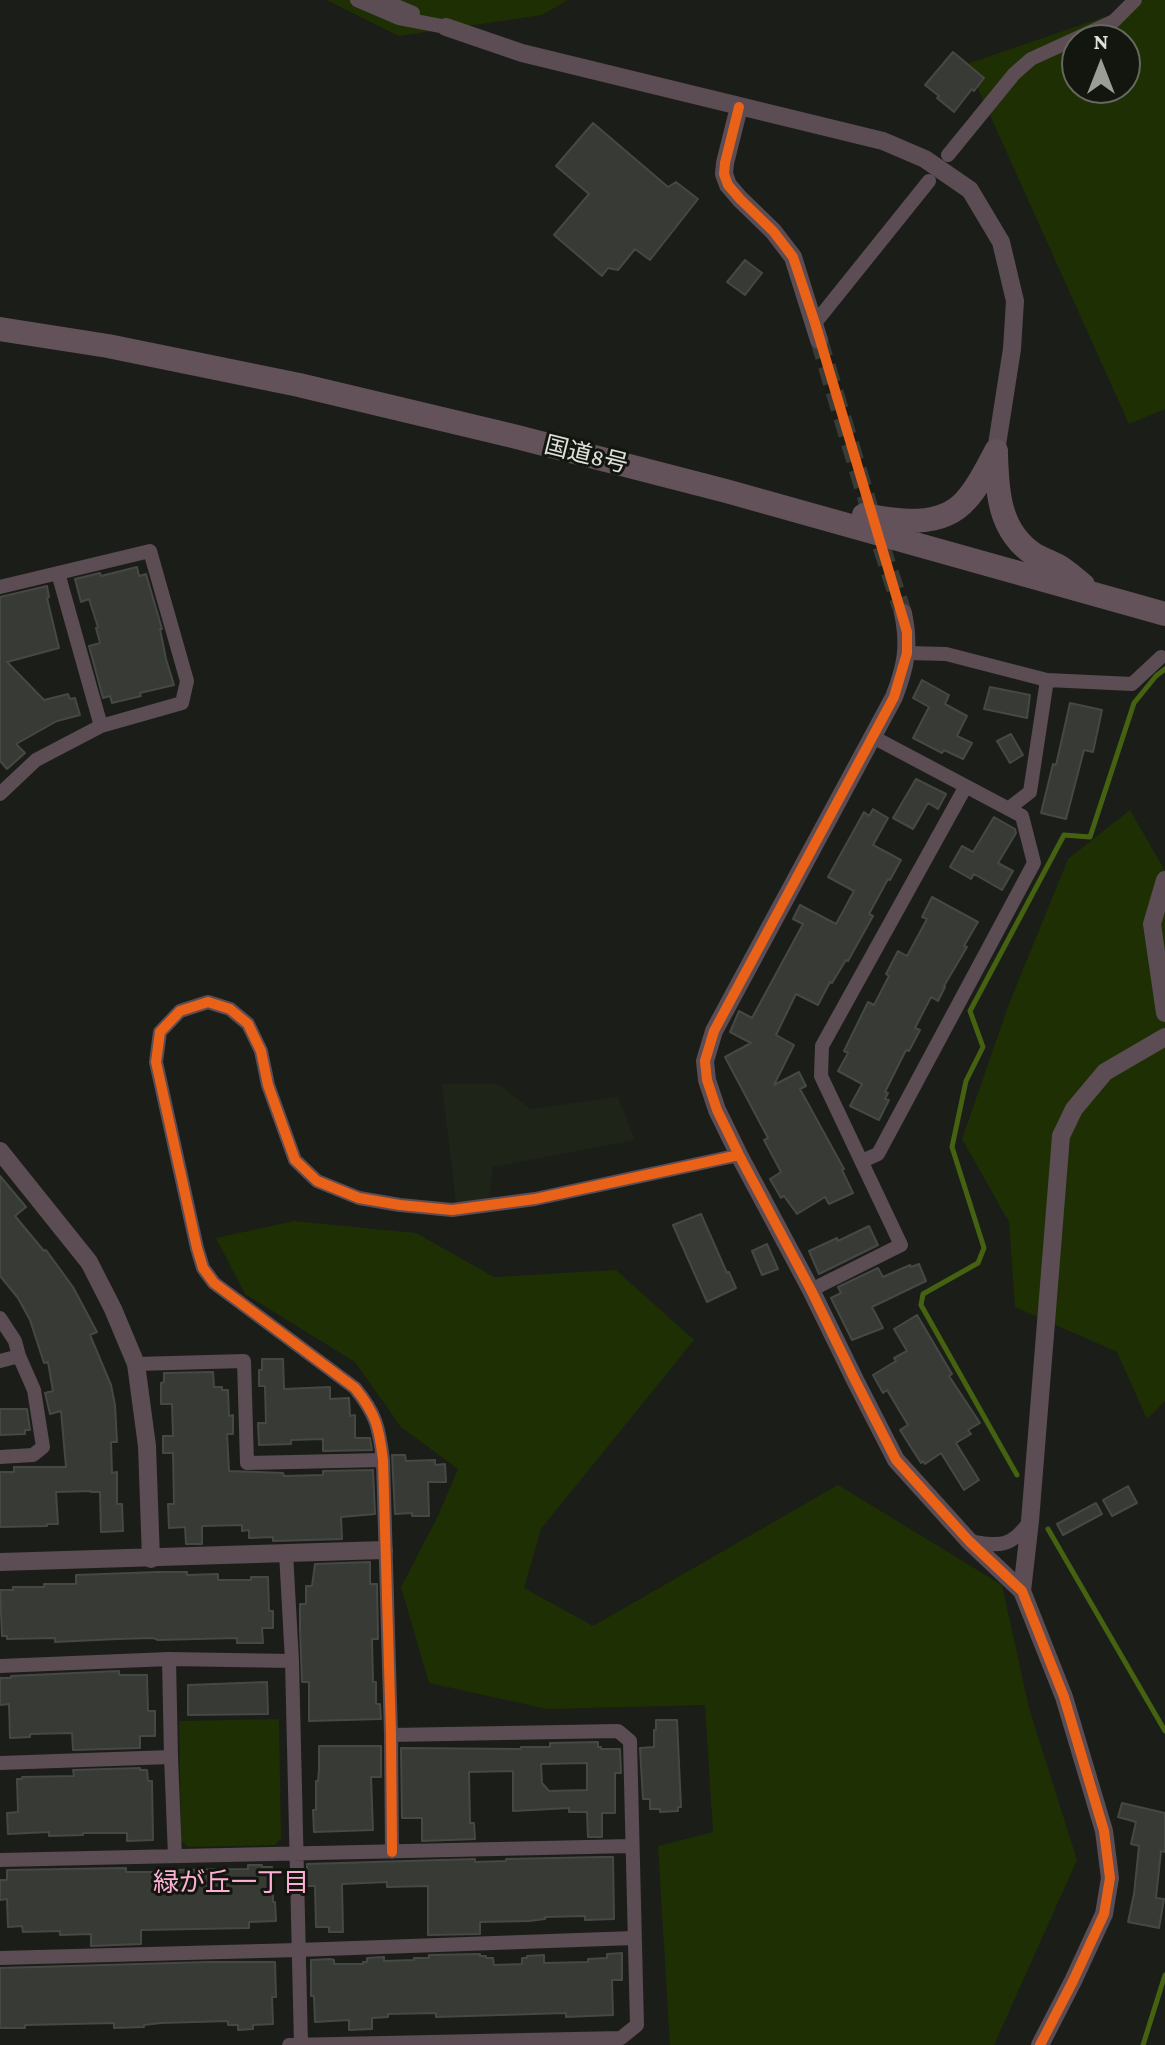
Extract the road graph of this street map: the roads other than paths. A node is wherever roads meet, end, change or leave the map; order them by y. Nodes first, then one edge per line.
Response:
1 (357, 0) edge
2 (382, 0) edge
3 (406, 0) edge
4 (1135, 0) edge
5 (446, 27) junction
6 (739, 107) junction
7 (948, 155) dead end
8 (929, 181) dead end
9 (0, 329) edge
10 (817, 331) joint
11 (996, 451) junction
12 (726, 491) junction
13 (58, 573) junction
14 (0, 587) edge
15 (1104, 596) junction
16 (903, 613) tunnel mouth
17 (1165, 614) edge
18 (1165, 630) edge
19 (907, 653) junction
20 (1161, 657) dead end
21 (1047, 680) junction
22 (101, 726) junction
23 (873, 737) junction
24 (966, 786) junction
25 (0, 794) edge
26 (1008, 809) junction
27 (1165, 880) edge
28 (1165, 1013) edge
29 (1165, 1037) edge
30 (0, 1151) edge
31 (739, 1155) junction
32 (862, 1161) junction
33 (811, 1290) junction
34 (0, 1318) edge
35 (19, 1356) junction
36 (0, 1361) edge
37 (136, 1364) junction
38 (0, 1457) edge
39 (383, 1460) junction
40 (1030, 1521) junction
41 (969, 1541) junction
42 (384, 1550) junction
43 (286, 1553) junction
44 (151, 1559) junction
45 (0, 1562) edge
46 (1022, 1591) junction
47 (169, 1659) junction
48 (292, 1661) junction
49 (0, 1666) edge
50 (391, 1735) junction
51 (171, 1757) junction
52 (0, 1763) edge
53 (632, 1846) junction
54 (392, 1852) junction
55 (296, 1854) junction
56 (175, 1856) junction
57 (0, 1860) edge
58 (634, 1938) junction
59 (298, 1950) junction
60 (0, 1958) edge
61 (289, 2045) edge
62 (301, 2045) edge
63 (1040, 2045) edge

1 - 5 street
2 - 5 street
3 - 5 street
4 - 7 street
5 - 6 street
6 - 10 street
6 - 11 street
8 - 10 street
9 - 12 highway, 国道8号
11 - 12 highway
11 - 15 highway
12 - 15 highway, 国道8号
13 - 14 street
13 - 22 street
13 - 22 street
15 - 17 highway, 国道8号
15 - 18 highway
16 - 19 street
19 - 21 street
19 - 23 street
20 - 21 street
21 - 26 street
22 - 25 street
23 - 24 street
23 - 31 street
24 - 26 street
24 - 32 street
26 - 32 street
27 - 28 street
29 - 40 street
30 - 37 street
31 - 33 street
31 - 39 street
32 - 33 street
33 - 41 street
34 - 35 street
35 - 36 street
35 - 38 street
37 - 39 street
37 - 44 street
39 - 42 street
40 - 41 street
40 - 46 street
41 - 46 street
42 - 43 street
42 - 50 street
43 - 44 street
43 - 48 street
44 - 45 street
46 - 63 street
47 - 48 street
47 - 49 street
47 - 51 street
48 - 55 street
50 - 53 street
50 - 54 street
51 - 52 street
51 - 56 street
53 - 54 street
53 - 58 street
54 - 55 street
55 - 56 street
55 - 59 street
56 - 57 street
58 - 59 street
58 - 62 street
59 - 60 street
59 - 62 street
61 - 62 street

